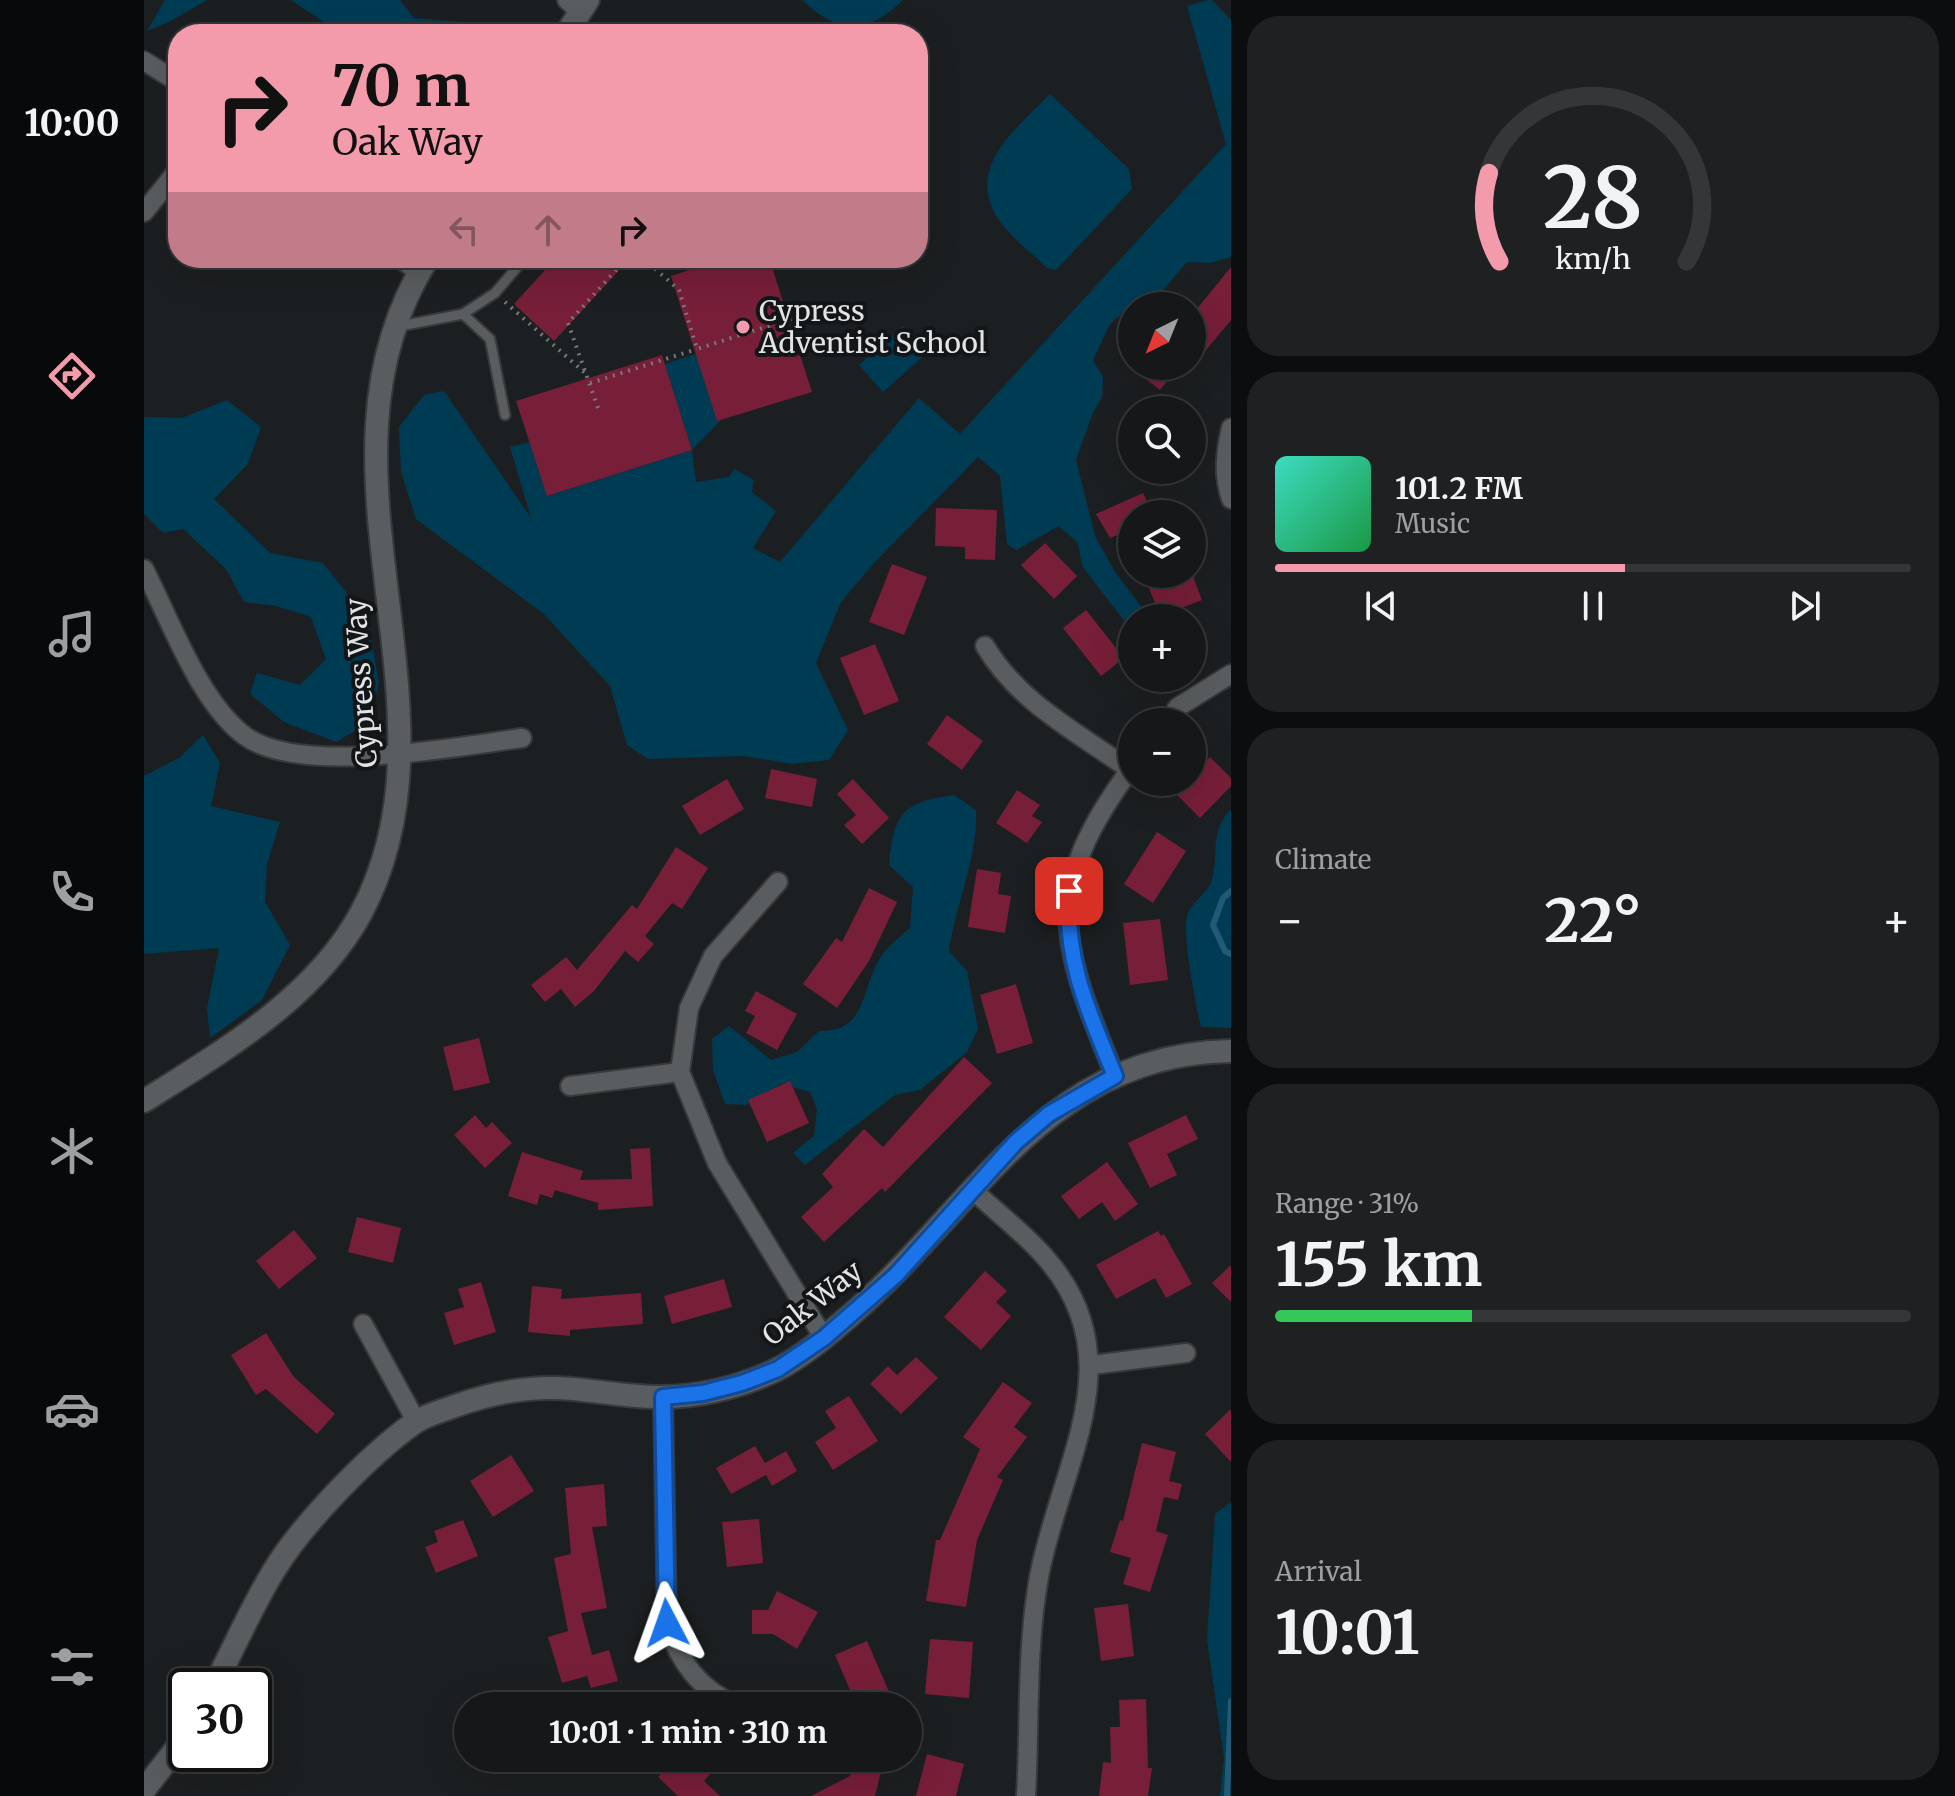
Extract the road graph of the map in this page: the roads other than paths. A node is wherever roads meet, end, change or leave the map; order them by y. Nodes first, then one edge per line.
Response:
1 (578, 4) edge
2 (570, 24) edge
3 (144, 61) edge
4 (168, 76) edge
5 (168, 182) edge
6 (144, 212) edge
7 (423, 268) edge
8 (516, 268) edge
9 (463, 314) junction
10 (397, 327) junction
11 (505, 415) dead end
12 (1231, 428) edge
13 (1231, 499) edge
14 (144, 569) edge
15 (985, 646) dead end
16 (1231, 674) edge
17 (1177, 708) edge
18 (522, 738) dead end
19 (402, 754) junction
20 (1118, 759) edge
21 (1118, 788) edge
22 (778, 882) dead end
23 (1231, 1051) edge
24 (680, 1072) junction
25 (1115, 1076) junction
26 (570, 1086) dead end
27 (144, 1101) edge
28 (973, 1190) junction
29 (363, 1324) dead end
30 (824, 1338) junction
31 (1186, 1353) dead end
32 (1092, 1365) junction
33 (663, 1397) junction
34 (416, 1421) junction
35 (223, 1668) edge
36 (715, 1692) edge
37 (168, 1759) edge
38 (144, 1790) edge
39 (1026, 1796) edge

1 - 2 street
3 - 4 street
5 - 6 street
7 - 10 street, Cypress Way
8 - 9 lane
9 - 10 lane
9 - 11 lane
10 - 19 street, Cypress Way
12 - 13 street
14 - 19 street
15 - 20 street
16 - 17 street
18 - 19 street
19 - 27 street, Cypress Way
21 - 25 street
22 - 24 street
23 - 25 street, Oak Way
24 - 26 street
24 - 30 street
25 - 28 street, Oak Way
28 - 30 street, Oak Way
28 - 32 street
29 - 34 street
30 - 33 street, Oak Way
31 - 32 street
32 - 39 street
33 - 34 street, Oak Way
33 - 36 street
34 - 35 street, Oak Way
37 - 38 street

